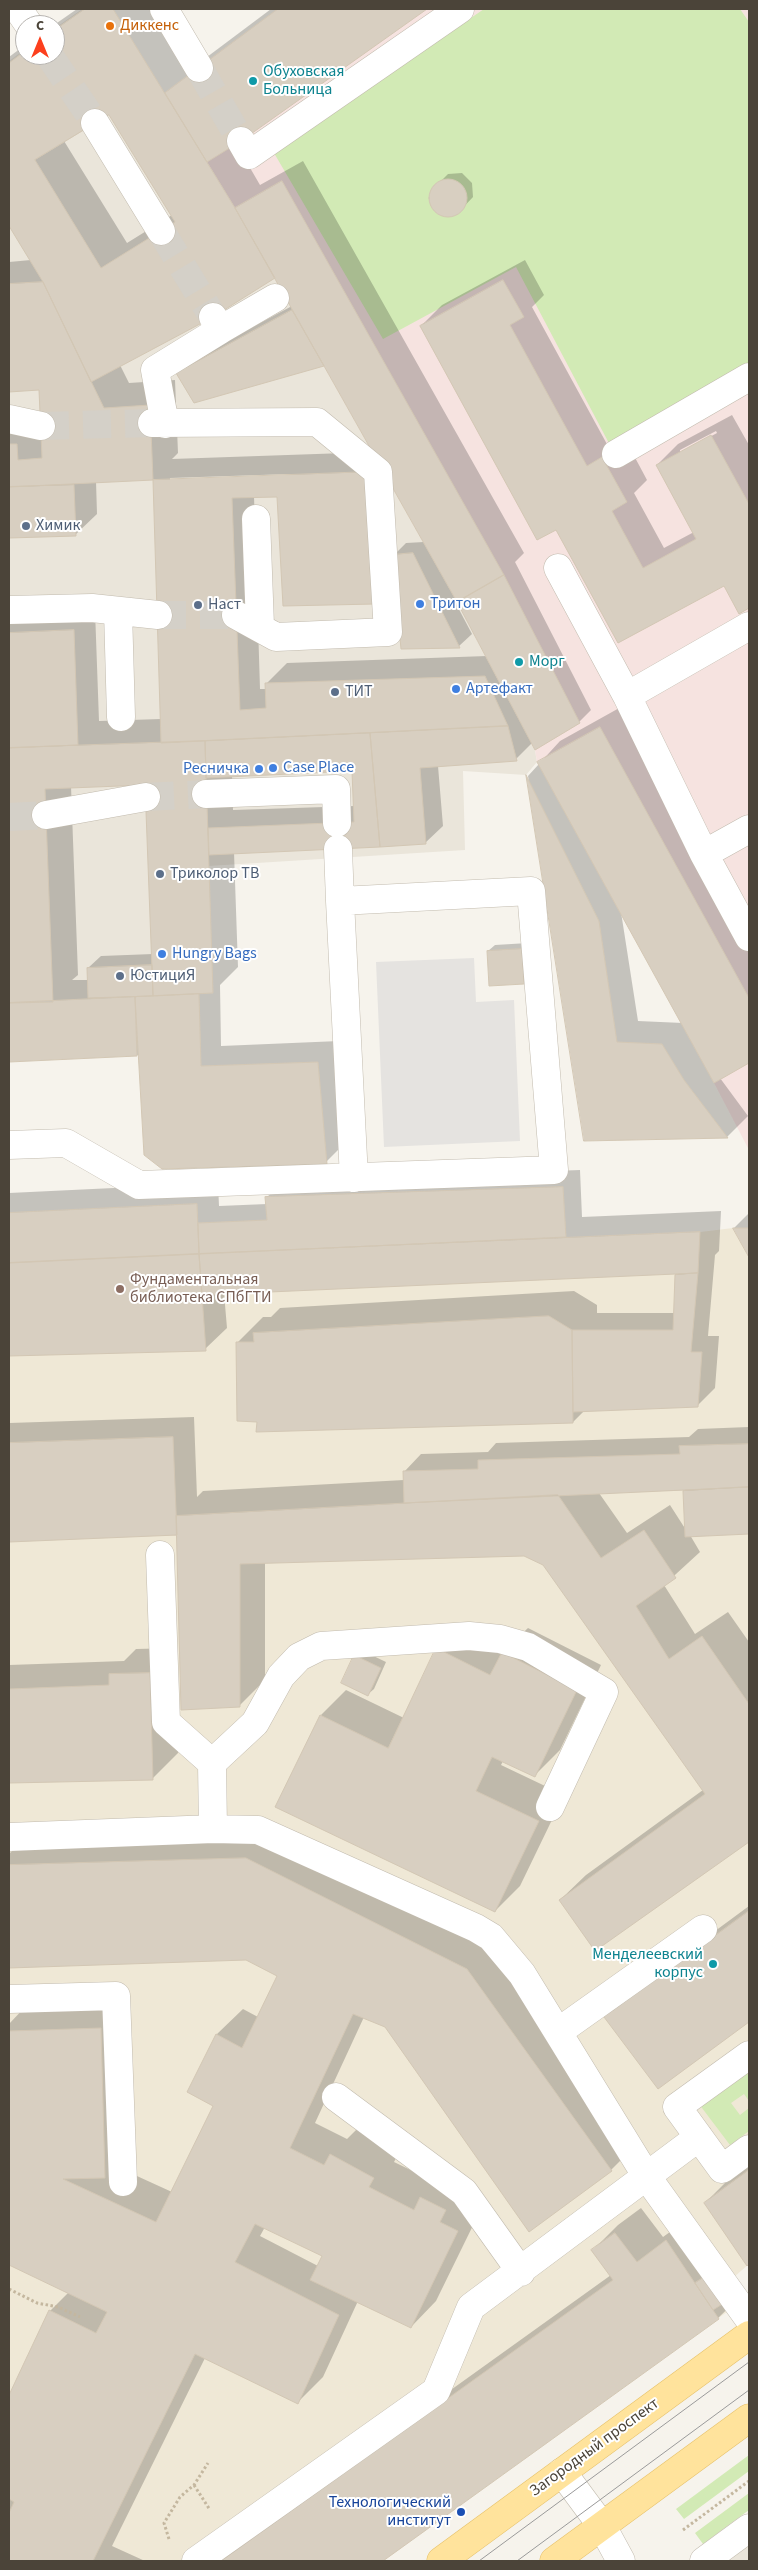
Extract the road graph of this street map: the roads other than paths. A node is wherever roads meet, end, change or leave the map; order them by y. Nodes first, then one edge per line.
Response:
1 (164, 9) edge
2 (460, 9) edge
3 (199, 68) tunnel mouth
4 (95, 123) tunnel mouth
5 (241, 141) tunnel mouth
6 (160, 231) tunnel mouth
7 (275, 298) dead end
8 (749, 376) edge
9 (9, 419) edge
10 (41, 426) tunnel mouth
11 (616, 454) dead end
12 (256, 519) dead end
13 (558, 568) dead end
14 (9, 610) edge
15 (118, 611) junction
16 (158, 615) tunnel mouth
17 (749, 626) edge
18 (627, 696) junction
19 (121, 717) dead end
20 (206, 794) tunnel mouth
21 (146, 797) tunnel mouth
22 (46, 815) tunnel mouth
23 (749, 829) edge
24 (704, 854) junction
25 (340, 901) junction
26 (749, 937) edge
27 (9, 1145) edge
28 (354, 1178) junction
29 (160, 1555) dead end
30 (212, 1763) junction
31 (550, 1806) dead end
32 (213, 1829) junction
33 (9, 1837) edge
34 (703, 1929) dead end
35 (9, 1999) edge
36 (558, 2032) junction
37 (749, 2055) edge
38 (336, 2097) dead end
39 (699, 2137) junction
40 (749, 2149) edge
41 (647, 2177) junction
42 (123, 2182) dead end
43 (521, 2272) junction
44 (749, 2320) edge
45 (749, 2335) edge
46 (749, 2418) edge
47 (562, 2472) junction
48 (602, 2526) junction
49 (749, 2528) edge
50 (196, 2561) edge
51 (442, 2561) edge
52 (554, 2561) edge
53 (621, 2561) edge
54 (704, 2561) edge

1 - 3 street
2 - 5 street
4 - 6 street
7 - 12 street
8 - 11 street
9 - 10 street
13 - 18 street
14 - 15 street
15 - 16 street
15 - 19 street
17 - 18 street
18 - 24 street
20 - 25 street
21 - 22 street
23 - 24 street
24 - 26 street
25 - 28 street
25 - 28 street
27 - 28 street
29 - 30 street
30 - 31 street
30 - 32 street
32 - 33 street
32 - 36 street
34 - 36 street
35 - 42 street
36 - 41 street
37 - 39 street
38 - 43 street
39 - 40 street
39 - 41 street
41 - 43 street
41 - 44 street
43 - 50 street
45 - 47 main road, Загородный проспект
46 - 48 main road
47 - 48 street
47 - 51 main road, Загородный проспект
48 - 52 main road
48 - 53 street
49 - 54 street

